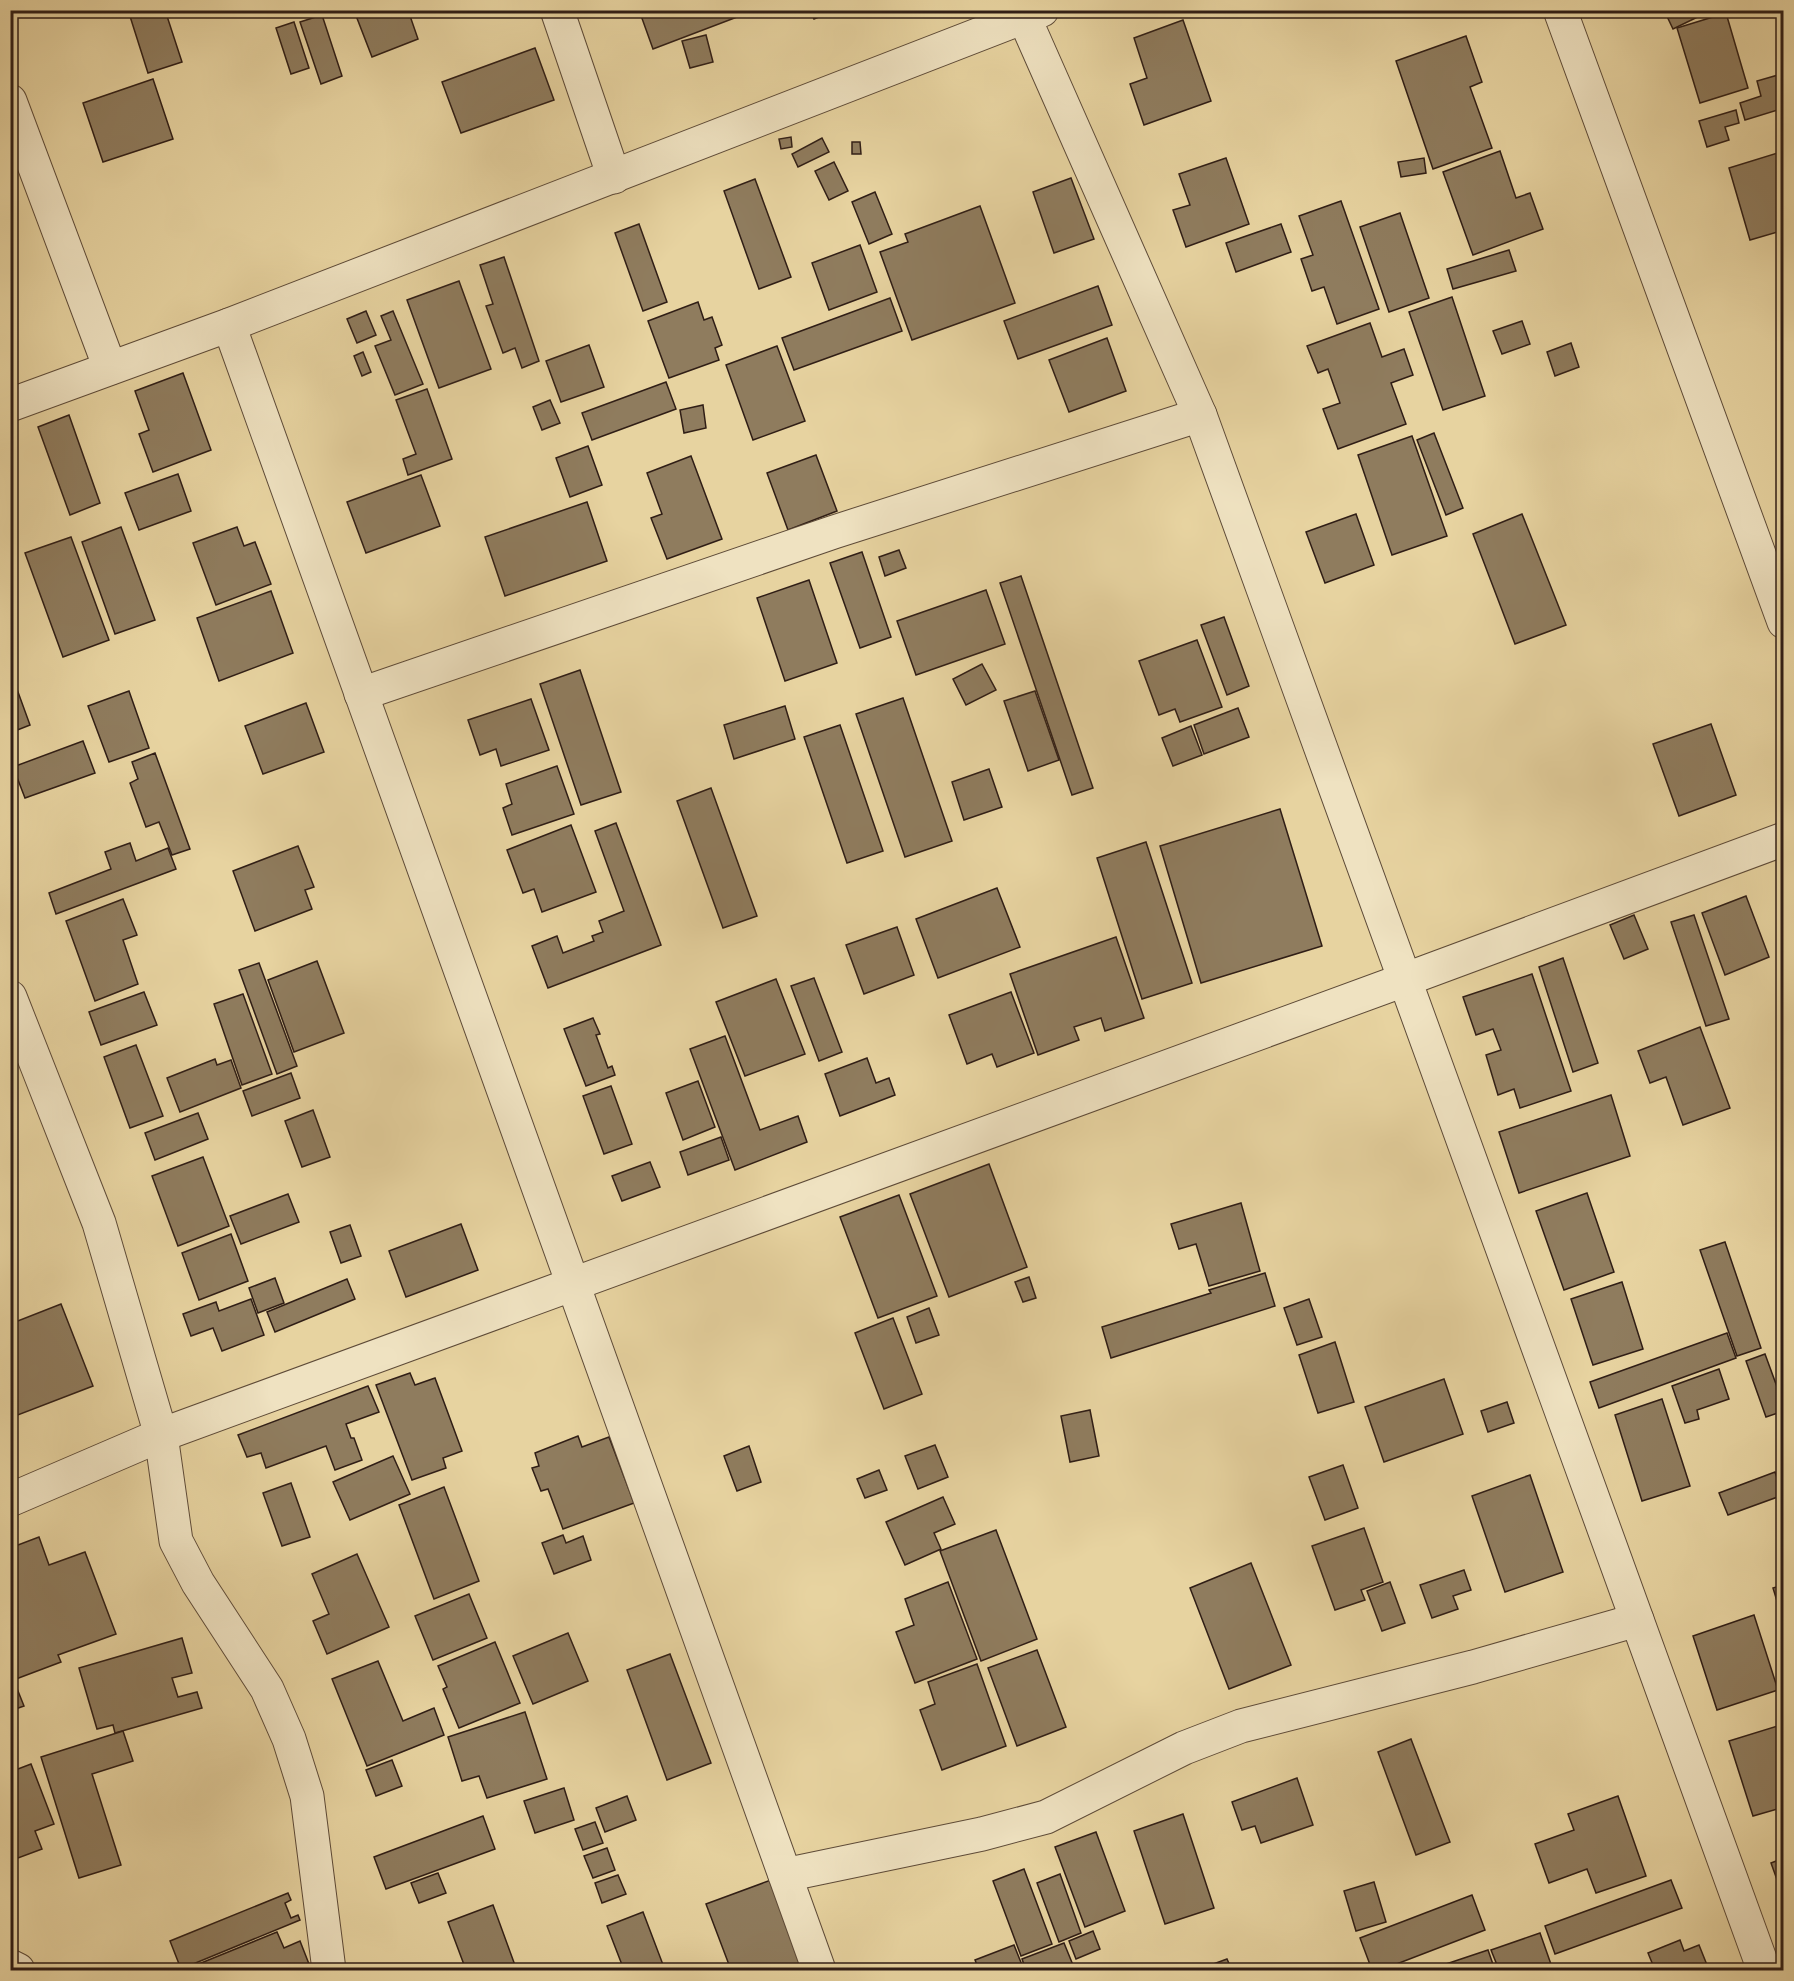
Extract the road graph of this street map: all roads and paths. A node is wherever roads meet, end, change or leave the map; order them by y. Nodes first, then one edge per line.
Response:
1 (557, 10) edge
2 (1560, 10) edge
3 (1033, 14) edge
4 (10, 101) edge
5 (614, 177) junction
6 (229, 325) junction
7 (110, 368) junction
8 (10, 405) edge
9 (1200, 415) junction
10 (1784, 622) edge
11 (361, 694) junction
12 (1784, 838) edge
13 (1404, 980) junction
14 (10, 997) edge
15 (573, 1284) junction
16 (161, 1435) junction
17 (10, 1500) edge
18 (1636, 1620) junction
19 (785, 1875) junction
20 (10, 1966) edge
21 (18, 1971) edge
22 (329, 1971) edge
23 (819, 1971) edge
24 (1764, 1971) edge

1 - 5 street
2 - 10 street
3 - 5 street
3 - 9 street
4 - 7 street
5 - 6 street
6 - 7 street
6 - 11 street
7 - 8 street
9 - 11 street
9 - 13 street
11 - 15 street
12 - 13 street
13 - 15 street
13 - 18 street
14 - 16 street
15 - 16 street
15 - 19 street
16 - 17 street
16 - 22 street
18 - 19 street
18 - 24 street
19 - 23 street
20 - 21 street

